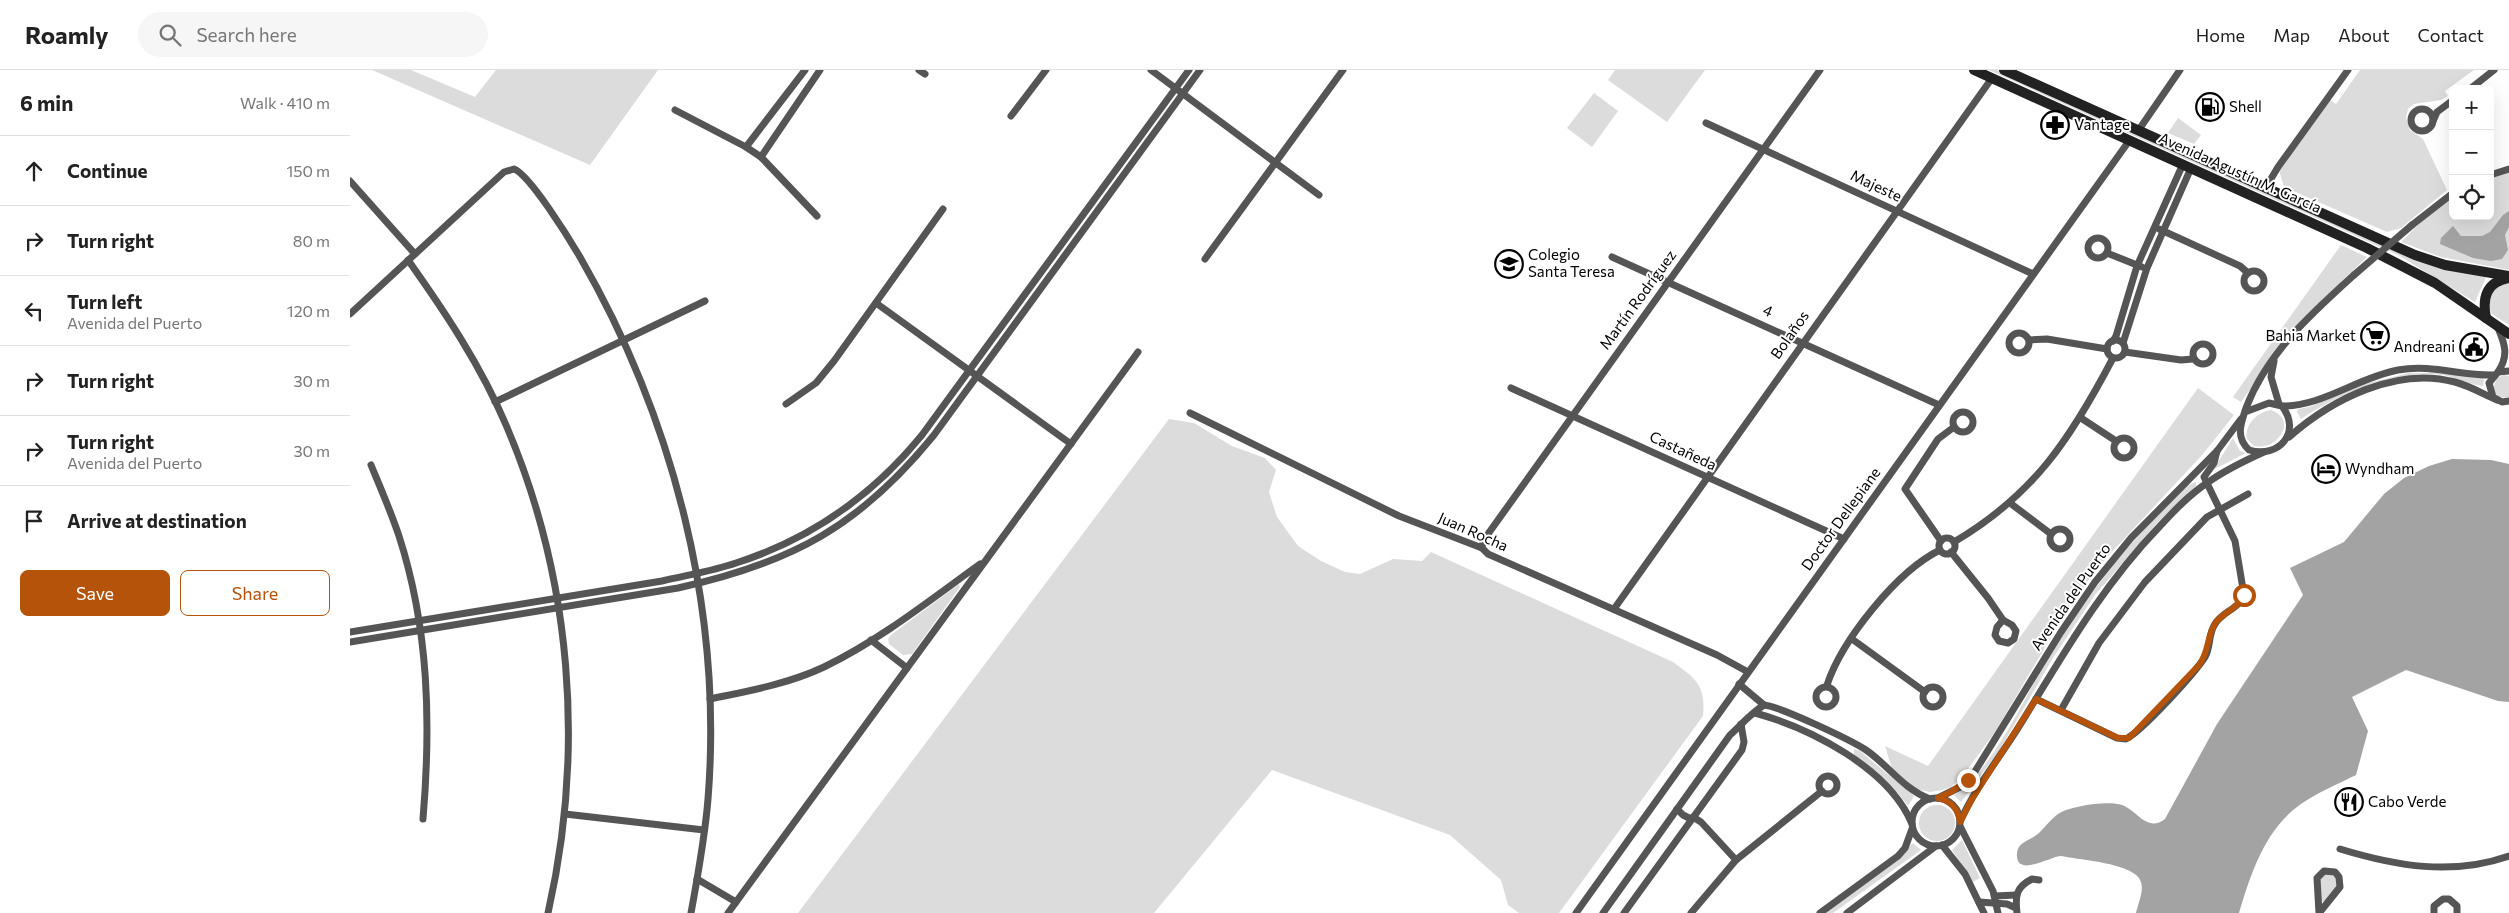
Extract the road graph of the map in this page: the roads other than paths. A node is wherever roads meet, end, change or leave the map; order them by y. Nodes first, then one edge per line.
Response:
1 (805, 70) edge
2 (820, 70) edge
3 (1046, 70) edge
4 (1151, 70) edge
5 (1188, 70) edge
6 (1200, 70) edge
7 (1343, 70) edge
8 (1820, 70) edge
9 (1974, 70) edge
10 (2004, 70) edge
11 (2180, 70) edge
12 (2348, 70) edge
13 (2494, 70) edge
14 (1992, 78) junction
15 (2475, 85) edge
16 (1176, 88) junction
17 (1184, 93) junction
18 (2449, 103) edge
19 (2442, 107) junction
20 (675, 110) dead end
21 (2425, 110) junction
22 (1011, 116) dead end
23 (1706, 123) dead end
24 (2432, 123) junction
25 (2138, 131) junction
26 (2129, 141) junction
27 (746, 147) junction
28 (1765, 149) junction
29 (761, 157) junction
30 (1276, 162) junction
31 (2187, 166) junction
32 (2509, 169) edge
33 (2494, 174) edge
34 (350, 181) edge
35 (2265, 189) junction
36 (1319, 195) dead end
37 (2449, 196) edge
38 (943, 209) dead end
39 (1896, 211) junction
40 (817, 216) dead end
41 (2154, 227) junction
42 (1071, 230) junction
43 (2163, 231) junction
44 (1080, 236) junction
45 (414, 254) junction
46 (2107, 254) dead end
47 (1612, 257) dead end
48 (408, 260) junction
49 (1205, 260) dead end
50 (2137, 266) junction
51 (2146, 268) junction
52 (2248, 273) dead end
53 (2033, 274) junction
54 (2509, 277) edge
55 (1668, 281) junction
56 (705, 301) dead end
57 (876, 303) junction
58 (350, 314) edge
59 (2486, 318) junction
60 (2498, 328) junction
61 (2509, 334) edge
62 (623, 339) junction
63 (2029, 340) dead end
64 (2113, 341) junction
65 (1802, 342) junction
66 (2123, 343) junction
67 (2107, 349) junction
68 (1138, 352) dead end
69 (2125, 352) junction
70 (2113, 358) junction
71 (2276, 358) junction
72 (2193, 359) dead end
73 (970, 370) junction
74 (2509, 371) edge
75 (2496, 373) junction
76 (977, 376) junction
77 (1511, 388) dead end
78 (2497, 400) junction
79 (2509, 401) edge
80 (495, 402) junction
81 (786, 404) dead end
82 (1939, 405) junction
83 (2281, 405) junction
84 (1190, 413) dead end
85 (1573, 415) junction
86 (2243, 416) junction
87 (2081, 418) junction
88 (1954, 427) dead end
89 (2286, 439) junction
90 (2116, 442) dead end
91 (1071, 444) junction
92 (2217, 451) junction
93 (2264, 452) junction
94 (371, 465) dead end
95 (1706, 477) junction
96 (2206, 484) junction
97 (2248, 494) dead end
98 (2010, 503) junction
99 (2220, 509) junction
100 (2051, 534) dead end
101 (1844, 538) junction
102 (1941, 541) junction
103 (1954, 542) junction
104 (1482, 548) junction
105 (1940, 550) junction
106 (1951, 552) junction
107 (984, 561) junction
108 (697, 573) junction
109 (699, 584) junction
110 (558, 598) junction
111 (559, 607) junction
112 (1614, 609) junction
113 (2003, 620) dead end
114 (419, 621) junction
115 (421, 630) junction
116 (350, 632) edge
117 (1852, 639) junction
118 (871, 640) junction
119 (350, 642) edge
120 (907, 668) junction
121 (1748, 672) junction
122 (1739, 684) junction
123 (1827, 685) dead end
124 (1925, 692) dead end
125 (710, 699) junction
126 (2036, 699) junction
127 (1764, 705) junction
128 (2061, 710) junction
129 (1755, 713) junction
130 (1742, 724) junction
131 (1854, 743) junction
132 (1848, 754) junction
133 (1822, 791) dead end
134 (1686, 798) junction
135 (1938, 798) junction
136 (1930, 799) junction
137 (1678, 809) junction
138 (1699, 809) junction
139 (565, 814) junction
140 (1692, 818) junction
141 (423, 819) dead end
142 (1960, 824) junction
143 (1912, 826) junction
144 (704, 830) junction
145 (1939, 846) junction
146 (2340, 849) dead end
147 (2509, 856) edge
148 (1736, 860) junction
149 (697, 879) junction
150 (2039, 880) dead end
151 (2016, 895) junction
152 (1995, 900) junction
153 (736, 902) junction
154 (1979, 902) junction
155 (2017, 910) edge
156 (2320, 912) edge
157 (548, 913) edge
158 (691, 913) edge
159 (728, 913) edge
160 (1576, 913) edge
161 (1603, 913) edge
162 (1624, 913) edge
163 (1691, 913) edge
164 (1820, 913) edge
165 (1847, 913) edge
166 (1984, 913) edge
167 (1998, 913) edge
168 (2434, 913) edge
169 (2457, 913) edge

1 - 27 street
2 - 29 street
3 - 22 street
4 - 16 street
5 - 16 street
6 - 17 street
7 - 30 street
8 - 28 street, Martín Rodríguez
9 - 14 main road, Avenida Agustín M. García
10 - 25 main road, Avenida Agustín M. García
11 - 25 street
12 - 35 street
13 - 15 street
14 - 26 main road, Avenida Agustín M. García
14 - 39 street, Bolaños
16 - 17 street
16 - 42 street
17 - 30 street
17 - 44 street
18 - 19 street
19 - 21 street
19 - 24 street
20 - 27 street
21 - 24 street
21 - 24 street
23 - 28 street, Majeste
25 - 35 main road, Avenida Agustín M. García
26 - 31 main road, Avenida Agustín M. García
26 - 53 street, Doctor Dellepiane
27 - 29 street
28 - 39 street, Majeste
28 - 55 street, Martín Rodríguez
29 - 40 street
30 - 36 street
30 - 49 street
31 - 41 street
31 - 43 street
31 - 59 main road, Avenida Agustín M. García
32 - 33 street
34 - 45 street
35 - 54 main road, Avenida Agustín M. García
37 - 71 street, Avenida del Puerto, bridge
38 - 57 street
39 - 53 street, Majeste
39 - 65 street, Bolaños
41 - 43 street
41 - 50 street
42 - 44 street
42 - 73 street
43 - 51 street
43 - 52 street
44 - 76 street
45 - 48 street
45 - 62 street
46 - 50 street
47 - 55 street, 4
48 - 58 street
48 - 80 street
50 - 51 street
50 - 64 street
51 - 66 street
53 - 82 street, Doctor Dellepiane
54 - 59 main road
55 - 65 street, 4
55 - 85 street, Martín Rodríguez
56 - 62 street
57 - 73 street
57 - 81 street
59 - 60 main road, Avenida Agustín M. García
60 - 61 main road, Avenida Agustín M. García
60 - 75 street
62 - 80 street
62 - 108 street
63 - 67 street
64 - 66 street
64 - 67 street
65 - 82 street, 4
65 - 95 street, Bolaños
66 - 69 street
67 - 70 street
68 - 91 street
69 - 70 street
69 - 72 street
70 - 87 street
71 - 83 street
71 - 86 street, Avenida del Puerto
73 - 76 street
73 - 108 street
74 - 75 street
75 - 78 street
75 - 83 street
76 - 91 street
76 - 109 street
77 - 85 street, Castañeda
78 - 79 street
78 - 89 street
80 - 110 street
82 - 101 street, Doctor Dellepiane
83 - 86 street
83 - 89 street
84 - 104 street, Juan Rocha
85 - 95 street, Castañeda
85 - 104 street, Martín Rodríguez
86 - 92 street, Avenida del Puerto
86 - 93 street
87 - 90 street
87 - 98 street
88 - 102 street
89 - 93 street
91 - 107 street
92 - 96 street
92 - 135 street, Avenida del Puerto
93 - 96 street, Avenida del Puerto
94 - 114 street
95 - 101 street, Castañeda
95 - 112 street, Bolaños
96 - 99 street
96 - 126 street, Avenida del Puerto
97 - 99 street
98 - 100 street
98 - 103 street
99 - 128 street
99 - 128 street
101 - 121 street, Doctor Dellepiane
102 - 103 street
102 - 105 street
103 - 106 street
104 - 112 street, Juan Rocha
105 - 106 street
105 - 117 street
106 - 113 street
107 - 118 street
107 - 120 street
108 - 109 street
108 - 110 street
109 - 111 street
109 - 125 street
110 - 111 street
110 - 114 street
111 - 115 street
111 - 139 street
112 - 121 street, Juan Rocha
114 - 115 street
114 - 116 street
115 - 119 street
115 - 141 street
117 - 123 street
117 - 124 street
118 - 120 street
118 - 125 street
120 - 153 street
121 - 122 street, Doctor Dellepiane
122 - 127 street
122 - 160 street, Doctor Dellepiane
125 - 144 street
126 - 128 street
126 - 142 street, Avenida del Puerto
127 - 129 street
127 - 131 street
129 - 130 street
129 - 132 street
130 - 134 street
130 - 138 street
131 - 132 street
131 - 136 street
132 - 143 street
133 - 148 street
134 - 137 street
134 - 138 street
135 - 136 street
135 - 142 street
136 - 143 street
137 - 140 street
137 - 161 street
138 - 140 street
139 - 144 street
139 - 157 street
140 - 148 street
140 - 162 street
142 - 145 street
142 - 152 street
143 - 145 street
143 - 164 street
144 - 149 street
145 - 154 street
145 - 165 street
146 - 147 street
148 - 163 street
149 - 153 street
149 - 158 street
150 - 151 street
151 - 152 street
151 - 155 street
152 - 154 street
152 - 155 street
152 - 167 street
153 - 159 street
154 - 166 street
156 - 156 street
168 - 169 street

